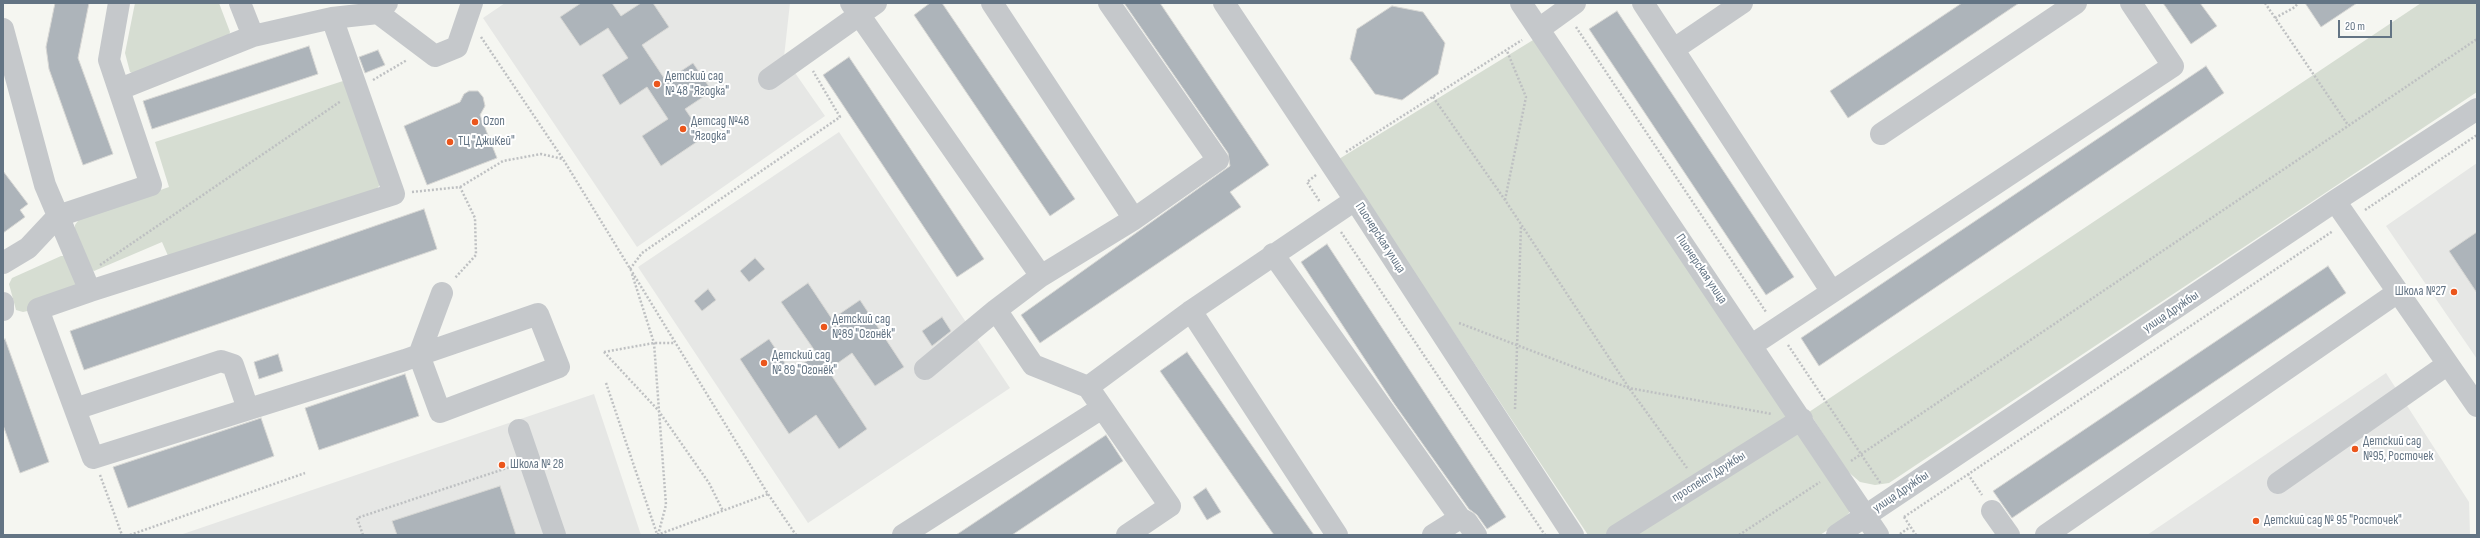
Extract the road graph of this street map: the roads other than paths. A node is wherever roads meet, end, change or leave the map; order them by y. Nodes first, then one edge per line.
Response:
1 (119, 3) edge
2 (240, 3) edge
3 (876, 3) edge
4 (992, 3) edge
5 (1109, 3) edge
6 (1224, 3) edge
7 (1521, 3) edge
8 (1643, 3) edge
9 (1742, 3) edge
10 (2076, 3) edge
11 (2131, 3) edge
12 (1570, 6) edge
13 (383, 8) edge
14 (854, 9) edge
15 (469, 10) edge
16 (332, 18) junction
17 (3, 29) edge
18 (1530, 31) junction
19 (253, 36) junction
20 (1674, 49) junction
21 (769, 79) dead end
22 (120, 89) junction
23 (2477, 109) edge
24 (1881, 134) dead end
25 (1355, 200) junction
26 (2335, 201) junction
27 (58, 216) junction
28 (1134, 220) junction
29 (1273, 254) junction
30 (3, 263) edge
31 (1041, 276) junction
32 (90, 290) junction
33 (1832, 292) junction
34 (2398, 292) junction
35 (442, 293) road end
36 (3, 302) edge
37 (3, 310) edge
38 (996, 310) junction
39 (1191, 312) junction
40 (1752, 345) junction
41 (419, 355) junction
42 (2448, 364) junction
43 (925, 369) dead end
44 (1088, 387) junction
45 (2477, 406) edge
46 (1102, 408) junction
47 (75, 409) junction
48 (248, 409) junction
49 (1802, 420) junction
50 (519, 430) dead end
51 (2278, 483) dead end
52 (1992, 511) road end
53 (1866, 516) junction
54 (1460, 518) junction
55 (555, 535) edge
56 (903, 535) edge
57 (1128, 535) edge
58 (1337, 535) edge
59 (1433, 535) edge
60 (1476, 535) edge
61 (1573, 535) edge
62 (1617, 535) edge
63 (1837, 535) edge
64 (1878, 535) edge
65 (2009, 535) edge
66 (2046, 535) edge

1 - 22 street
2 - 19 street
3 - 14 street
4 - 28 street
5 - 28 street
6 - 25 street, Пионерская улица
7 - 18 street, Пионерская улица
8 - 20 street
9 - 20 street
10 - 24 street
11 - 33 street
12 - 18 street
13 - 15 street
13 - 16 street
14 - 21 street
14 - 31 street
16 - 19 street
16 - 32 street
17 - 27 street
18 - 40 street, Пионерская улица
19 - 22 street
20 - 33 street
22 - 27 street
23 - 26 street, улица Дружбы
25 - 29 street
25 - 61 street, Пионерская улица
26 - 34 street
26 - 53 street, улица Дружбы
27 - 30 street
27 - 32 street
28 - 31 street
29 - 39 street
29 - 54 street
31 - 38 street
32 - 47 street
33 - 40 street
34 - 42 street
34 - 66 street
35 - 41 street
36 - 37 street
38 - 43 street
38 - 44 street
39 - 44 street
39 - 58 street
40 - 49 street, Пионерская улица
41 - 41 street
41 - 48 street
42 - 45 street
42 - 51 street
44 - 46 street
46 - 56 street
46 - 57 street
47 - 48 street
47 - 48 street
49 - 53 street, Пионерская улица
49 - 62 street, проспект Дружбы
50 - 55 street
52 - 65 street
53 - 63 street
53 - 64 street, Пионерская улица
54 - 59 street
54 - 60 street

